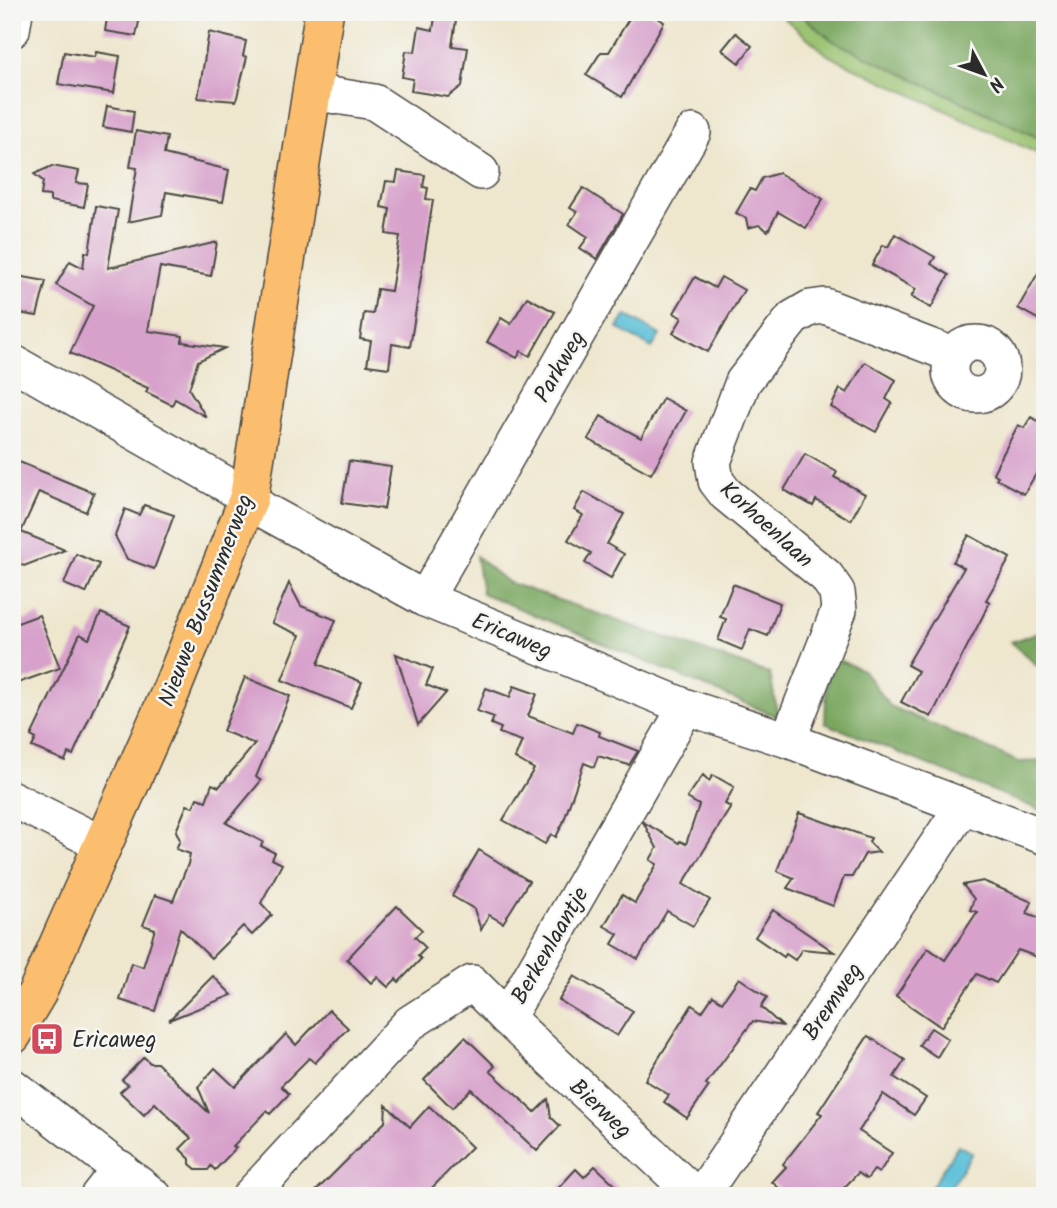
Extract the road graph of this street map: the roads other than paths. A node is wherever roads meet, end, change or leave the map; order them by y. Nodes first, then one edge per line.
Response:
1 (15, 12) edge
2 (324, 12) edge
3 (12, 30) edge
4 (311, 92) junction
5 (693, 132) dead end
6 (481, 172) dead end
7 (953, 355) dead end
8 (12, 362) edge
9 (249, 498) junction
10 (425, 598) junction
11 (686, 707) junction
12 (788, 740) junction
13 (12, 799) edge
14 (963, 806) junction
15 (1045, 837) edge
16 (102, 844) junction
17 (507, 1018) junction
18 (12, 1035) edge
19 (12, 1086) edge
20 (120, 1168) junction
21 (98, 1196) edge
22 (154, 1196) edge
23 (250, 1196) edge
24 (696, 1196) edge
25 (701, 1196) edge

1 - 3 street
2 - 4 main road, Nieuwe Bussummerweg
4 - 6 street
4 - 9 main road, Nieuwe Bussummerweg
5 - 10 street, Parkweg
7 - 12 street, Korhoenlaan
8 - 9 street, Ericaweg
9 - 10 street, Ericaweg
9 - 16 main road, Nieuwe Bussummerweg
10 - 11 street, Ericaweg
11 - 12 street, Ericaweg
11 - 17 street, Berkenlaantje
12 - 14 street, Ericaweg
13 - 16 street
14 - 15 street, Ericaweg
14 - 25 street, Bremweg
16 - 18 main road, Nieuwe Bussummerweg
17 - 23 street, Berkenlaantje
17 - 24 street, Bierweg
19 - 20 street
20 - 21 street
20 - 22 street

